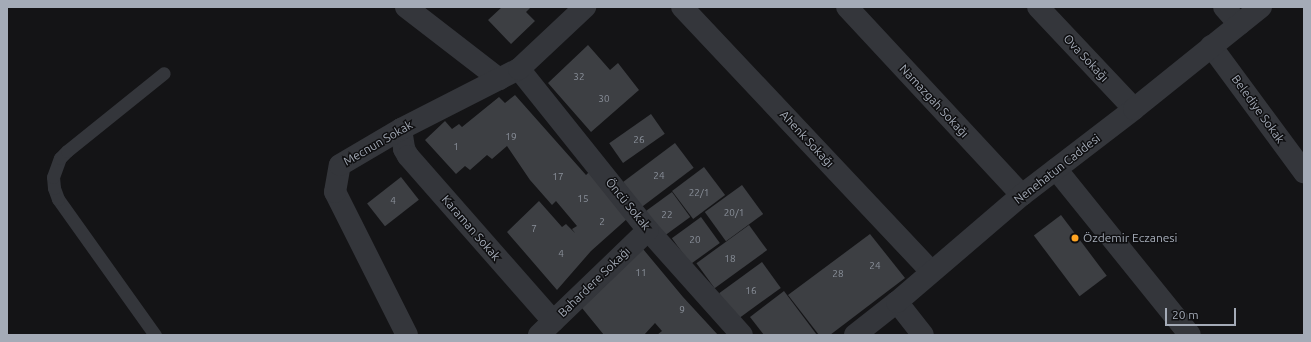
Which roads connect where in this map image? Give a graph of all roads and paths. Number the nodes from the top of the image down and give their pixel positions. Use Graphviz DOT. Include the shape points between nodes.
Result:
graph roads {
  1 [pos="406,7"];
  2 [pos="585,7"];
  3 [pos="682,7"];
  4 [pos="847,7"];
  5 [pos="1038,7"];
  6 [pos="1224,7"];
  7 [pos="1261,7"];
  8 [pos="1239,24"];
  9 [pos="1211,46"];
  10 [pos="519,69"];
  11 [pos="164,73"];
  12 [pos="499,79"];
  13 [pos="1134,109"];
  14 [pos="401,130"];
  15 [pos="1056,169"];
  16 [pos="1304,172"];
  17 [pos="1022,195"];
  18 [pos="648,230"];
  19 [pos="932,271"];
  20 [pos="897,302"];
  21 [pos="546,328"];
  22 [pos="155,335"];
  23 [pos="407,335"];
  24 [pos="742,335"];
  25 [pos="855,335"];
  26 [pos="923,335"];
  27 [pos="1190,335"];
  1 -- 12 [label="street"];
  2 -- 10 [label="street, Mecnun Sokak"];
  3 -- 19 [label="street, Ahenk Sokağı"];
  4 -- 17 [label="street, Namazgah Sokağı"];
  5 -- 13 [label="street, Ova Sokağı"];
  6 -- 8 [label="street"];
  7 -- 8 [label="street, Nenehatun Caddesi"];
  8 -- 9 [label="street, Nenehatun Caddesi"];
  9 -- 13 [label="street, Nenehatun Caddesi"];
  9 -- 16 [label="street, Belediye Sokak"];
  10 -- 12 [label="street, Mecnun Sokak"];
  10 -- 18 [label="street, Öncü Sokak"];
  11 -- 22 [label="lane" via="67,151 60,158 53,177 58,199"];
  12 -- 14 [label="street, Mecnun Sokak"];
  13 -- 15 [label="street, Nenehatun Caddesi"];
  14 -- 21 [label="street, Karaman Sokak" via="404,149 408,156"];
  14 -- 23 [label="street, Mecnun Sokak" via="340,165 335,192"];
  15 -- 17 [label="street, Nenehatun Caddesi"];
  15 -- 27 [label="street"];
  17 -- 19 [label="street, Nenehatun Caddesi"];
  18 -- 21 [label="street, Bahardere Sokağı"];
  18 -- 24 [label="street, Öncü Sokak"];
  19 -- 20 [label="street, Nenehatun Caddesi"];
  20 -- 25 [label="street, Nenehatun Caddesi"];
  20 -- 26 [label="street"];
}
